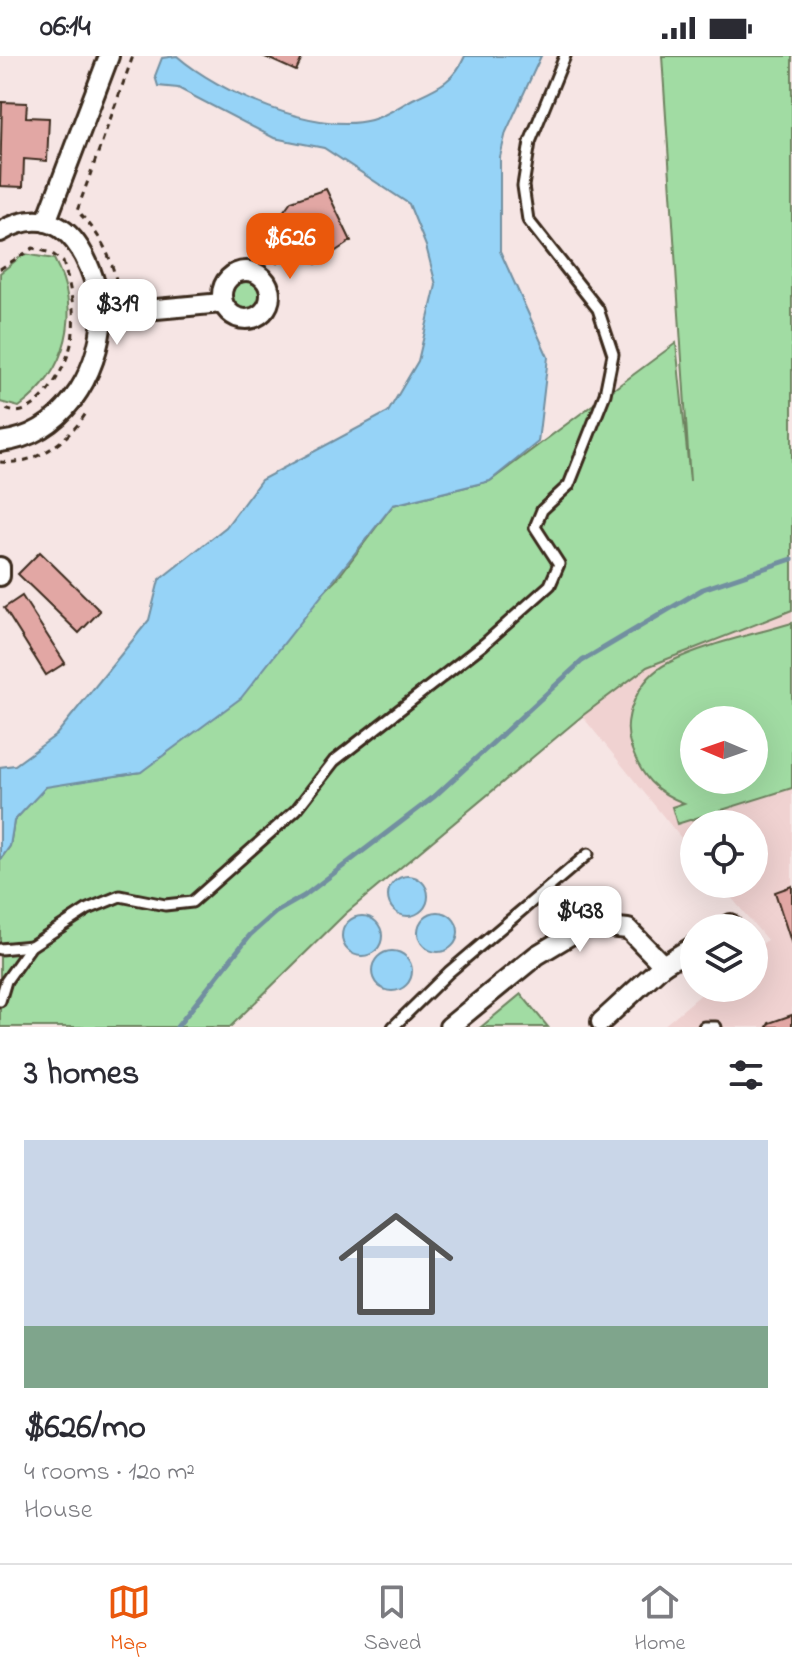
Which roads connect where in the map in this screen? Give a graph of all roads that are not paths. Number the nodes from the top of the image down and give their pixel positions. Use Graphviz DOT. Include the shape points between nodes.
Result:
graph roads {
  1 [pos="109,56"];
  2 [pos="565,56"];
  3 [pos="46,222"];
  4 [pos="0,232"];
  5 [pos="222,303"];
  6 [pos="102,314"];
  7 [pos="0,442"];
  8 [pos="0,567"];
  9 [pos="0,576"];
  10 [pos="588,854"];
  11 [pos="31,946"];
  12 [pos="0,949"];
  13 [pos="680,955"];
  14 [pos="663,965"];
  15 [pos="0,1001"];
  16 [pos="601,1022"];
  17 [pos="393,1027"];
  18 [pos="449,1027"];
  19 [pos="704,1027"];
  20 [pos="716,1027"];
  1 -- 3 [label="street"];
  2 -- 11 [label="lane" via="530,142 523,186 528,220 598,309 613,354 605,394 569,485 542,510 535,527 559,564 550,585 484,644 334,761 296,810 192,902 165,905 120,896 88,909"];
  3 -- 4 [label="street" via="12,225"];
  3 -- 6 [label="street" via="58,224 81,247"];
  5 -- 6 [label="street"];
  6 -- 7 [label="street" via="90,365 65,411 31,437"];
  8 -- 9 [label="street"];
  10 -- 17 [label="lane"];
  11 -- 12 [label="lane"];
  11 -- 15 [label="lane" via="6,981"];
  13 -- 14 [label="street"];
  14 -- 16 [label="street"];
  14 -- 18 [label="street" via="628,929 587,925 537,955"];
  19 -- 20 [label="lane"];
}
